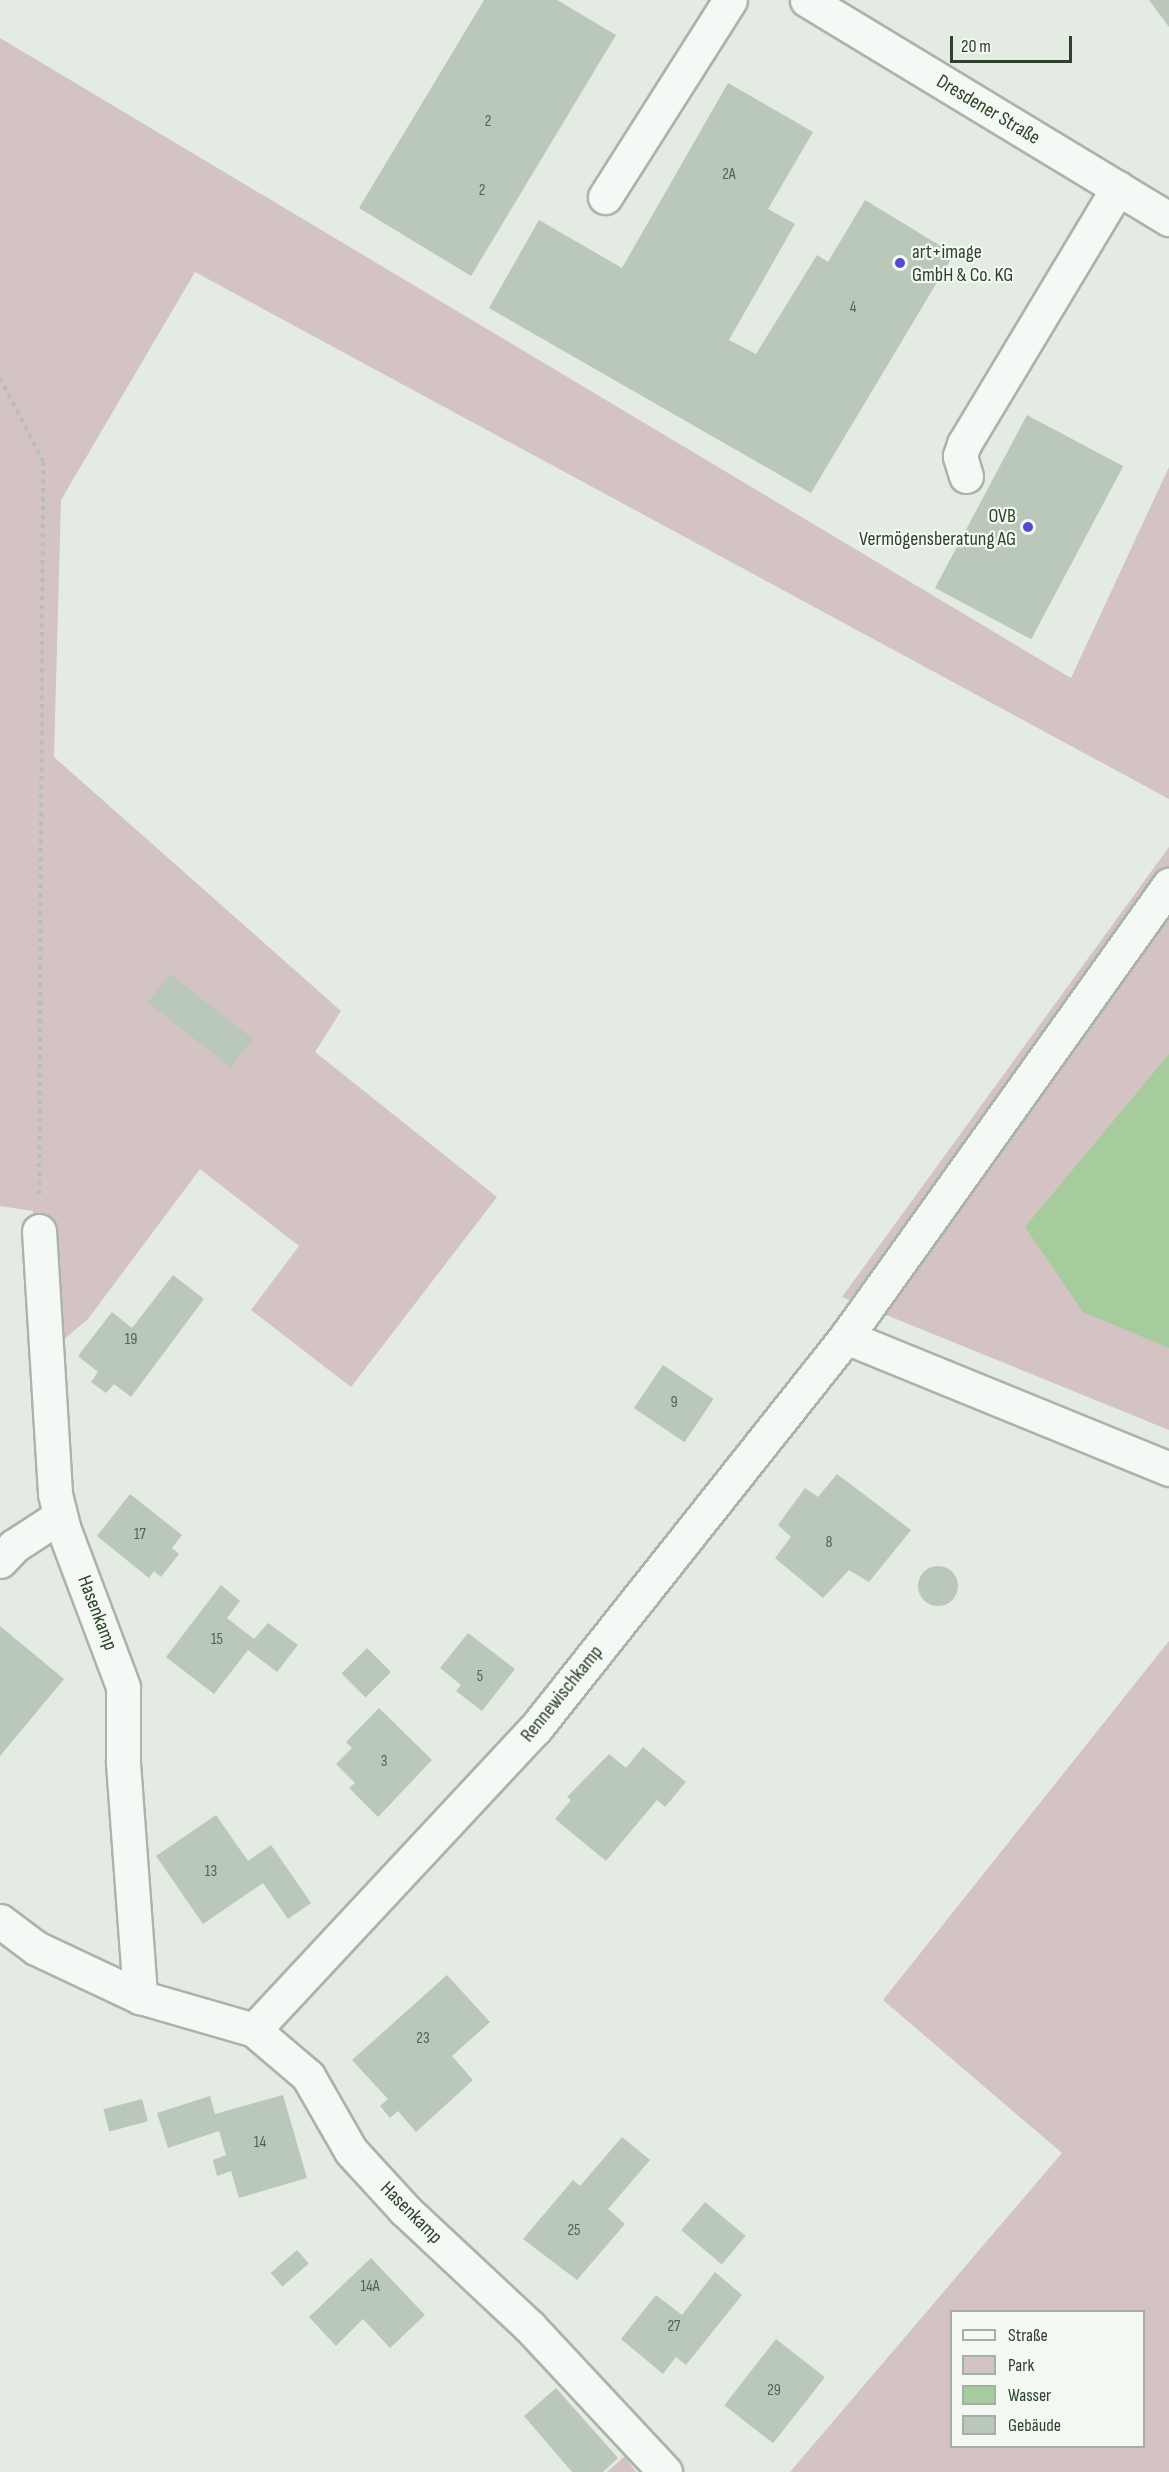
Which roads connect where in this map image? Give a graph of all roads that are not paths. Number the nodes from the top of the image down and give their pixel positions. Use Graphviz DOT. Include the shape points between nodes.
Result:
graph roads {
  1 [pos="730,0"];
  2 [pos="807,0"];
  3 [pos="1118,188"];
  4 [pos="605,197"];
  5 [pos="1169,219"];
  6 [pos="966,476"];
  7 [pos="1169,885"];
  8 [pos="39,1231"];
  9 [pos="846,1337"];
  10 [pos="1169,1469"];
  11 [pos="60,1516"];
  12 [pos="0,1561"];
  13 [pos="0,1921"];
  14 [pos="140,1997"];
  15 [pos="254,2030"];
  16 [pos="665,2472"];
  1 -- 4 [label="street"];
  2 -- 3 [label="street, Dresdener Straße"];
  3 -- 5 [label="street, Dresdener Straße"];
  3 -- 6 [label="street" via="964,444 960,456"];
  7 -- 9 [label="street, Rennewischkamp"];
  8 -- 11 [label="street, Hasenkamp" via="46,1389"];
  9 -- 10 [label="street"];
  9 -- 15 [label="street, Rennewischkamp" via="535,1729"];
  11 -- 12 [label="street" via="14,1546"];
  11 -- 14 [label="street, Hasenkamp" via="123,1687 123,1763"];
  13 -- 14 [label="street, Hasenkamp" via="36,1948"];
  14 -- 15 [label="street, Hasenkamp"];
  15 -- 16 [label="street, Hasenkamp" via="308,2076 351,2151 405,2210 530,2327"];
}
